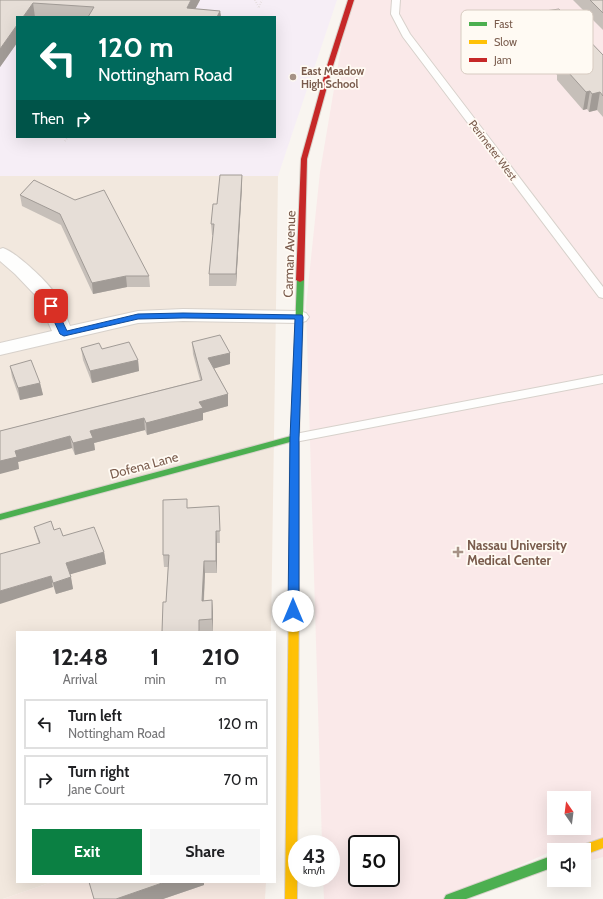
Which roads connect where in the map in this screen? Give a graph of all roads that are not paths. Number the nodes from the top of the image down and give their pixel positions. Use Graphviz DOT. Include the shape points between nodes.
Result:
graph roads {
  1 [pos="351,0"];
  2 [pos="396,0"];
  3 [pos="3,254"];
  4 [pos="603,295"];
  5 [pos="299,317"];
  6 [pos="64,334"];
  7 [pos="0,349"];
  8 [pos="603,379"];
  9 [pos="295,438"];
  10 [pos="0,517"];
  11 [pos="603,843"];
  12 [pos="591,847"];
  13 [pos="547,864"];
  14 [pos="291,899"];
  15 [pos="450,899"];
  1 -- 5 [label="main road, Carman Avenue" via="304,159"];
  2 -- 4 [label="lane, Perimeter West" via="396,19 406,35"];
  3 -- 6 [label="street" via="46,295"];
  5 -- 6 [label="street" via="138,317"];
  5 -- 9 [label="main road, Carman Avenue"];
  6 -- 7 [label="street"];
  8 -- 9 [label="lane"];
  9 -- 10 [label="main road, Dofena Lane"];
  9 -- 14 [label="main road, Carman Avenue"];
  11 -- 12 [label="main road"];
  13 -- 15 [label="main road"];
}
